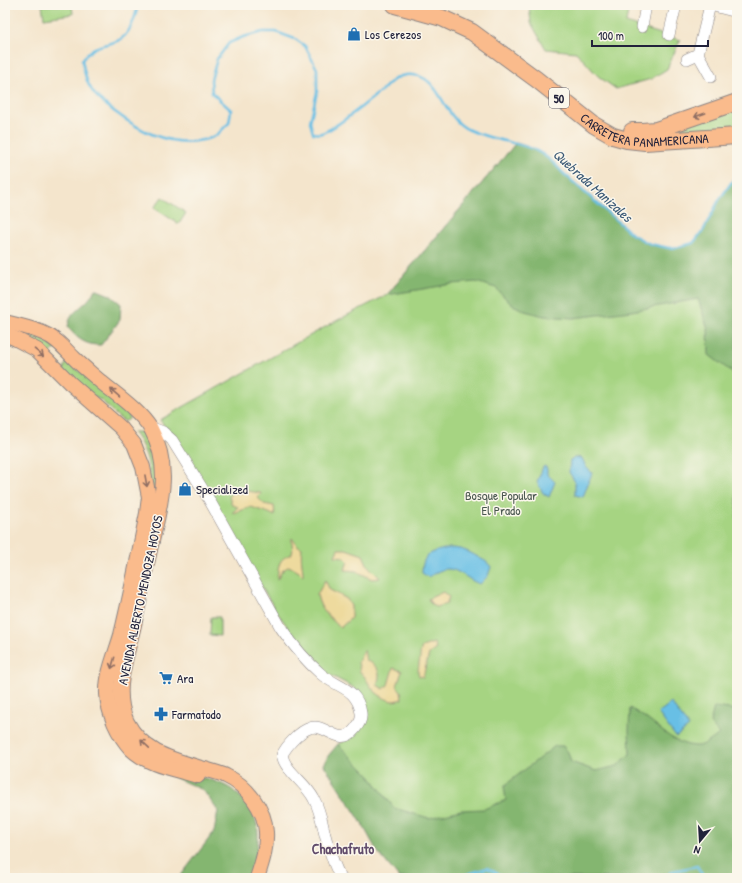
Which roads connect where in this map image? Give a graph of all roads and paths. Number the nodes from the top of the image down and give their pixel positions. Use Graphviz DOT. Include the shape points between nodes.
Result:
graph roads {
  1 [pos="395,5"];
  2 [pos="431,5"];
  3 [pos="646,5"];
  4 [pos="676,5"];
  5 [pos="710,5"];
  6 [pos="737,12"];
  7 [pos="642,27"];
  8 [pos="669,35"];
  9 [pos="698,54"];
  10 [pos="687,59"];
  11 [pos="711,77"];
  12 [pos="737,102"];
  13 [pos="737,136"];
  14 [pos="5,322"];
  15 [pos="5,334"];
  16 [pos="75,358"];
  17 [pos="58,370"];
  18 [pos="150,427"];
  19 [pos="121,428"];
  20 [pos="249,878"];
  21 [pos="257,878"];
  22 [pos="341,878"];
  1 -- 13 [label="highway, CARRETERA PANAMERICANA / 50" via="442,18 472,32 594,125 614,136 645,142"];
  12 -- 2 [label="highway, CARRETERA PANAMERICANA / 50, one-way" via="656,130 642,132 622,129 600,118 485,27 465,16"];
  3 -- 7 [label="street"];
  4 -- 8 [label="street"];
  5 -- 6 [label="street"];
  5 -- 9 [label="street"];
  9 -- 10 [label="street"];
  9 -- 11 [label="street"];
  14 -- 16 [label="main road, AVENIDA ALBERTO MENDOZA HOYOS" via="44,333 60,343"];
  15 -- 17 [label="main road, AVENIDA ALBERTO MENDOZA HOYOS, one-way" via="37,350"];
  16 -- 17 [label="main road" via="65,362"];
  18 -- 16 [label="main road, AVENIDA ALBERTO MENDOZA HOYOS, one-way" via="140,415"];
  17 -- 19 [label="main road, AVENIDA ALBERTO MENDOZA HOYOS"];
  18 -- 19 [label="main road" via="133,430"];
  21 -- 18 [label="main road, AVENIDA ALBERTO MENDOZA HOYOS, one-way" via="266,845 266,830 261,812 251,796 226,776 162,756 149,748 136,735 122,706 121,678 162,499 163,463"];
  18 -- 22 [label="street" via="163,432 172,440 291,643 321,674 351,693 358,702 361,721 352,733 338,736 312,727 304,731 282,755 286,766 314,798"];
  19 -- 20 [label="main road, AVENIDA ALBERTO MENDOZA HOYOS, one-way" via="134,444 143,467 148,497 147,513 126,612 109,676 107,693 110,710 119,733 130,748 146,760 235,791 254,814 259,832 255,862"];
}
